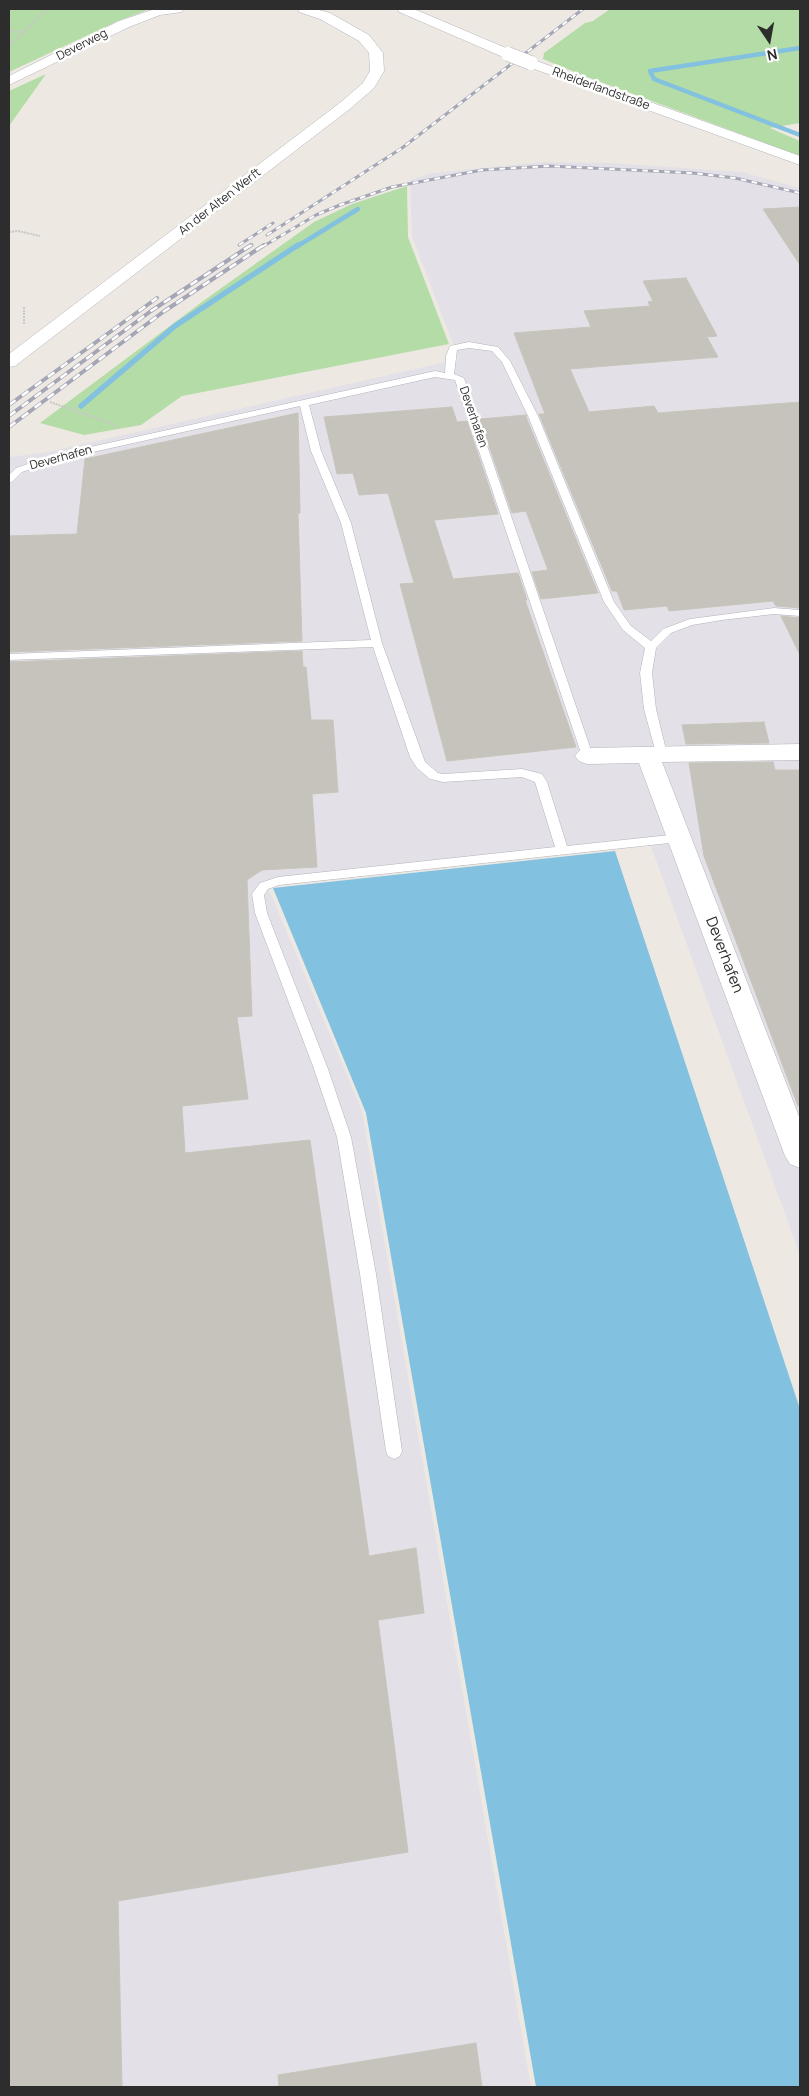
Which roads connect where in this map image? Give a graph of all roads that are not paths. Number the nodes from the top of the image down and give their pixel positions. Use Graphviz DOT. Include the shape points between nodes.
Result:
graph roads {
  1 [pos="177,9"];
  2 [pos="404,9"];
  3 [pos="160,10"];
  4 [pos="299,10"];
  5 [pos="9,81"];
  6 [pos="800,161"];
  7 [pos="9,362"];
  8 [pos="449,376"];
  9 [pos="304,403"];
  10 [pos="9,480"];
  11 [pos="800,613"];
  12 [pos="377,642"];
  13 [pos="651,648"];
  14 [pos="9,657"];
  15 [pos="800,752"];
  16 [pos="654,754"];
  17 [pos="588,756"];
  18 [pos="679,838"];
  19 [pos="562,851"];
  20 [pos="800,1156"];
  21 [pos="394,1451"];
  1 -- 3 [label="street, Deverweg"];
  2 -- 6 [label="street, Rheiderlandstraße, bridge" via="531,63"];
  3 -- 5 [label="street, Deverweg" via="124,24"];
  4 -- 7 [label="street, An der Alten Werft" via="345,26 364,38 376,53 377,71 369,85"];
  8 -- 9 [label="lane, Deverhafen" via="435,374"];
  8 -- 13 [label="lane" via="453,348 481,346 495,350 506,361 533,416 609,602 627,628"];
  8 -- 17 [label="lane, Deverhafen" via="459,378"];
  9 -- 10 [label="lane, Deverhafen" via="54,458 19,470"];
  9 -- 12 [label="lane" via="316,450 346,522"];
  11 -- 13 [label="lane" via="774,611 690,622 667,631"];
  12 -- 14 [label="lane"];
  12 -- 19 [label="lane" via="421,765 434,776 443,778 522,774 538,777"];
  13 -- 16 [label="lane" via="646,673"];
  15 -- 16 [label="street, Deverhafen"];
  16 -- 17 [label="street, Deverhafen"];
  16 -- 18 [label="street, Deverhafen"];
  18 -- 19 [label="lane"];
  18 -- 20 [label="street, Deverhafen"];
  19 -- 21 [label="lane" via="278,881 264,886 258,894 261,913 344,1137"];
}
